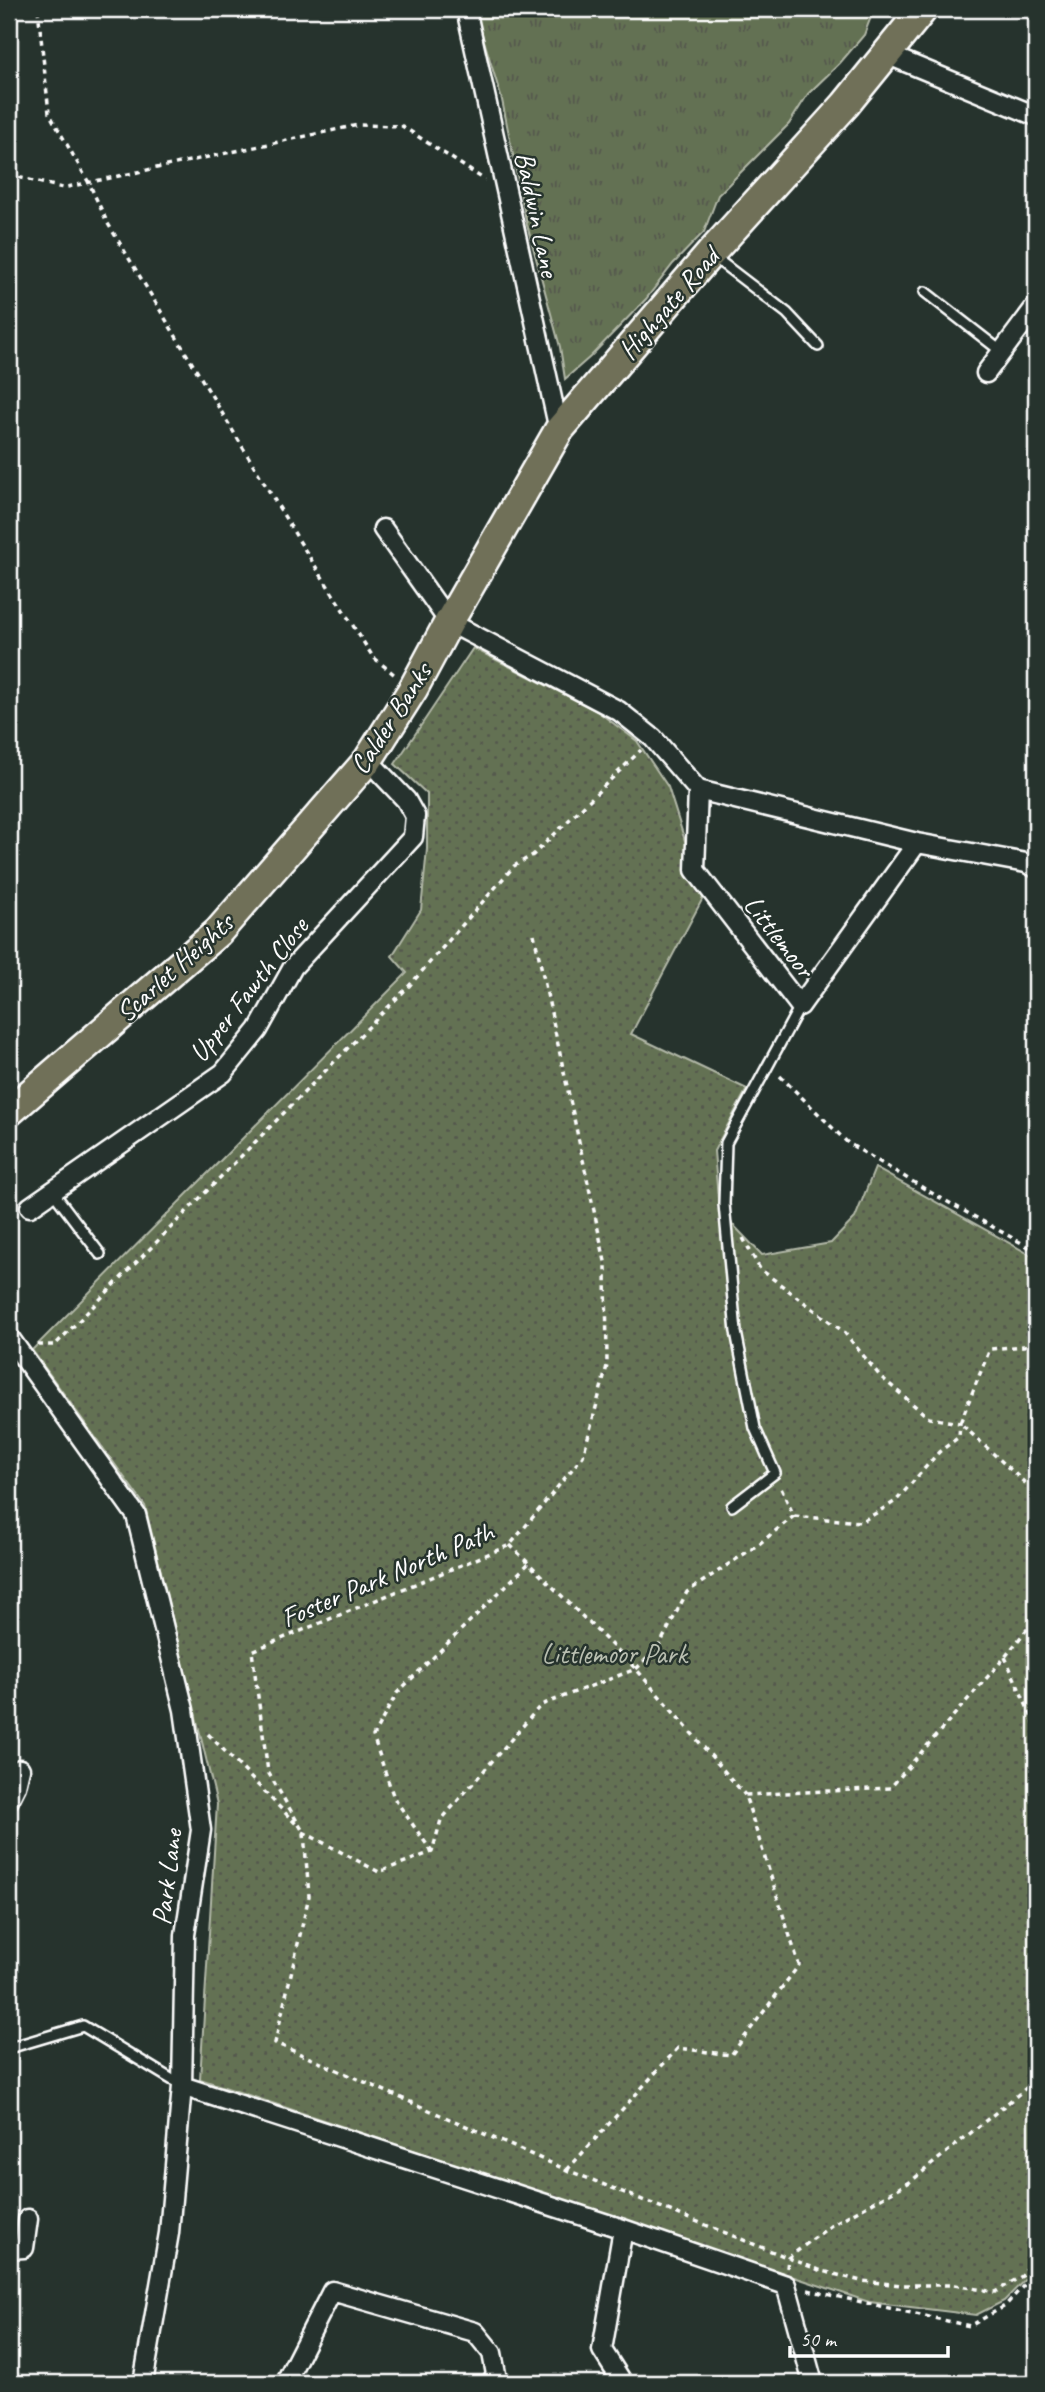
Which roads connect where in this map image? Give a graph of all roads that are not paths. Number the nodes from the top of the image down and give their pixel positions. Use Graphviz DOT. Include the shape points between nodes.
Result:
graph roads {
  1 [pos="468,9"];
  2 [pos="923,9"];
  3 [pos="886,54"];
  4 [pos="1036,116"];
  5 [pos="710,254"];
  6 [pos="925,292"];
  7 [pos="1036,306"];
  8 [pos="818,346"];
  9 [pos="1002,352"];
  10 [pos="986,373"];
  11 [pos="559,430"];
  12 [pos="383,529"];
  13 [pos="449,622"];
  14 [pos="368,760"];
  15 [pos="698,790"];
  16 [pos="326,810"];
  17 [pos="917,843"];
  18 [pos="1036,868"];
  19 [pos="800,1006"];
  20 [pos="9,1112"];
  21 [pos="53,1192"];
  22 [pos="30,1207"];
  23 [pos="100,1254"];
  24 [pos="11,1341"];
  25 [pos="732,1506"];
  26 [pos="20,1769"];
  27 [pos="9,1800"];
  28 [pos="9,2048"];
  29 [pos="182,2086"];
  30 [pos="28,2219"];
  31 [pos="623,2229"];
  32 [pos="9,2249"];
  33 [pos="143,2383"];
  34 [pos="285,2383"];
  35 [pos="492,2383"];
  36 [pos="624,2383"];
  37 [pos="813,2383"];
  1 -- 11 [label="street, Baldwin Lane"];
  2 -- 3 [label="main road, Highgate Road"];
  3 -- 4 [label="street"];
  3 -- 5 [label="main road, Highgate Road"];
  5 -- 8 [label="lane" via="787,313"];
  5 -- 11 [label="main road, Highgate Road"];
  6 -- 9 [label="lane"];
  7 -- 9 [label="street"];
  9 -- 10 [label="street"];
  11 -- 13 [label="main road, Highgate Road"];
  12 -- 13 [label="street"];
  13 -- 14 [label="main road, Calder Banks"];
  13 -- 15 [label="street" via="619,711 653,738"];
  14 -- 16 [label="main road, Calder Banks"];
  14 -- 21 [label="street, Upper Fawth Close" via="406,800 415,816 413,837 293,967 258,1030 223,1073"];
  15 -- 17 [label="street"];
  15 -- 19 [label="street, Littlemoor" via="695,870"];
  16 -- 20 [label="main road, Scarlet Heights" via="218,932"];
  17 -- 18 [label="street"];
  17 -- 19 [label="street, Littlemoor"];
  19 -- 25 [label="lane" via="726,1143 724,1204 736,1332 755,1428 775,1473"];
  21 -- 22 [label="street, Upper Fawth Close"];
  21 -- 23 [label="lane"];
  24 -- 29 [label="street, Park Lane" via="136,1515 184,1710 201,1830 185,1935"];
  26 -- 27 [label="street"];
  28 -- 29 [label="lane" via="83,2026"];
  29 -- 31 [label="street"];
  29 -- 33 [label="street, Park Lane" via="169,2233"];
  30 -- 32 [label="street" via="24,2248"];
  31 -- 36 [label="street" via="602,2350"];
  31 -- 37 [label="street" via="786,2285"];
  34 -- 35 [label="street" via="332,2291 475,2332 492,2353 496,2374"];
}
